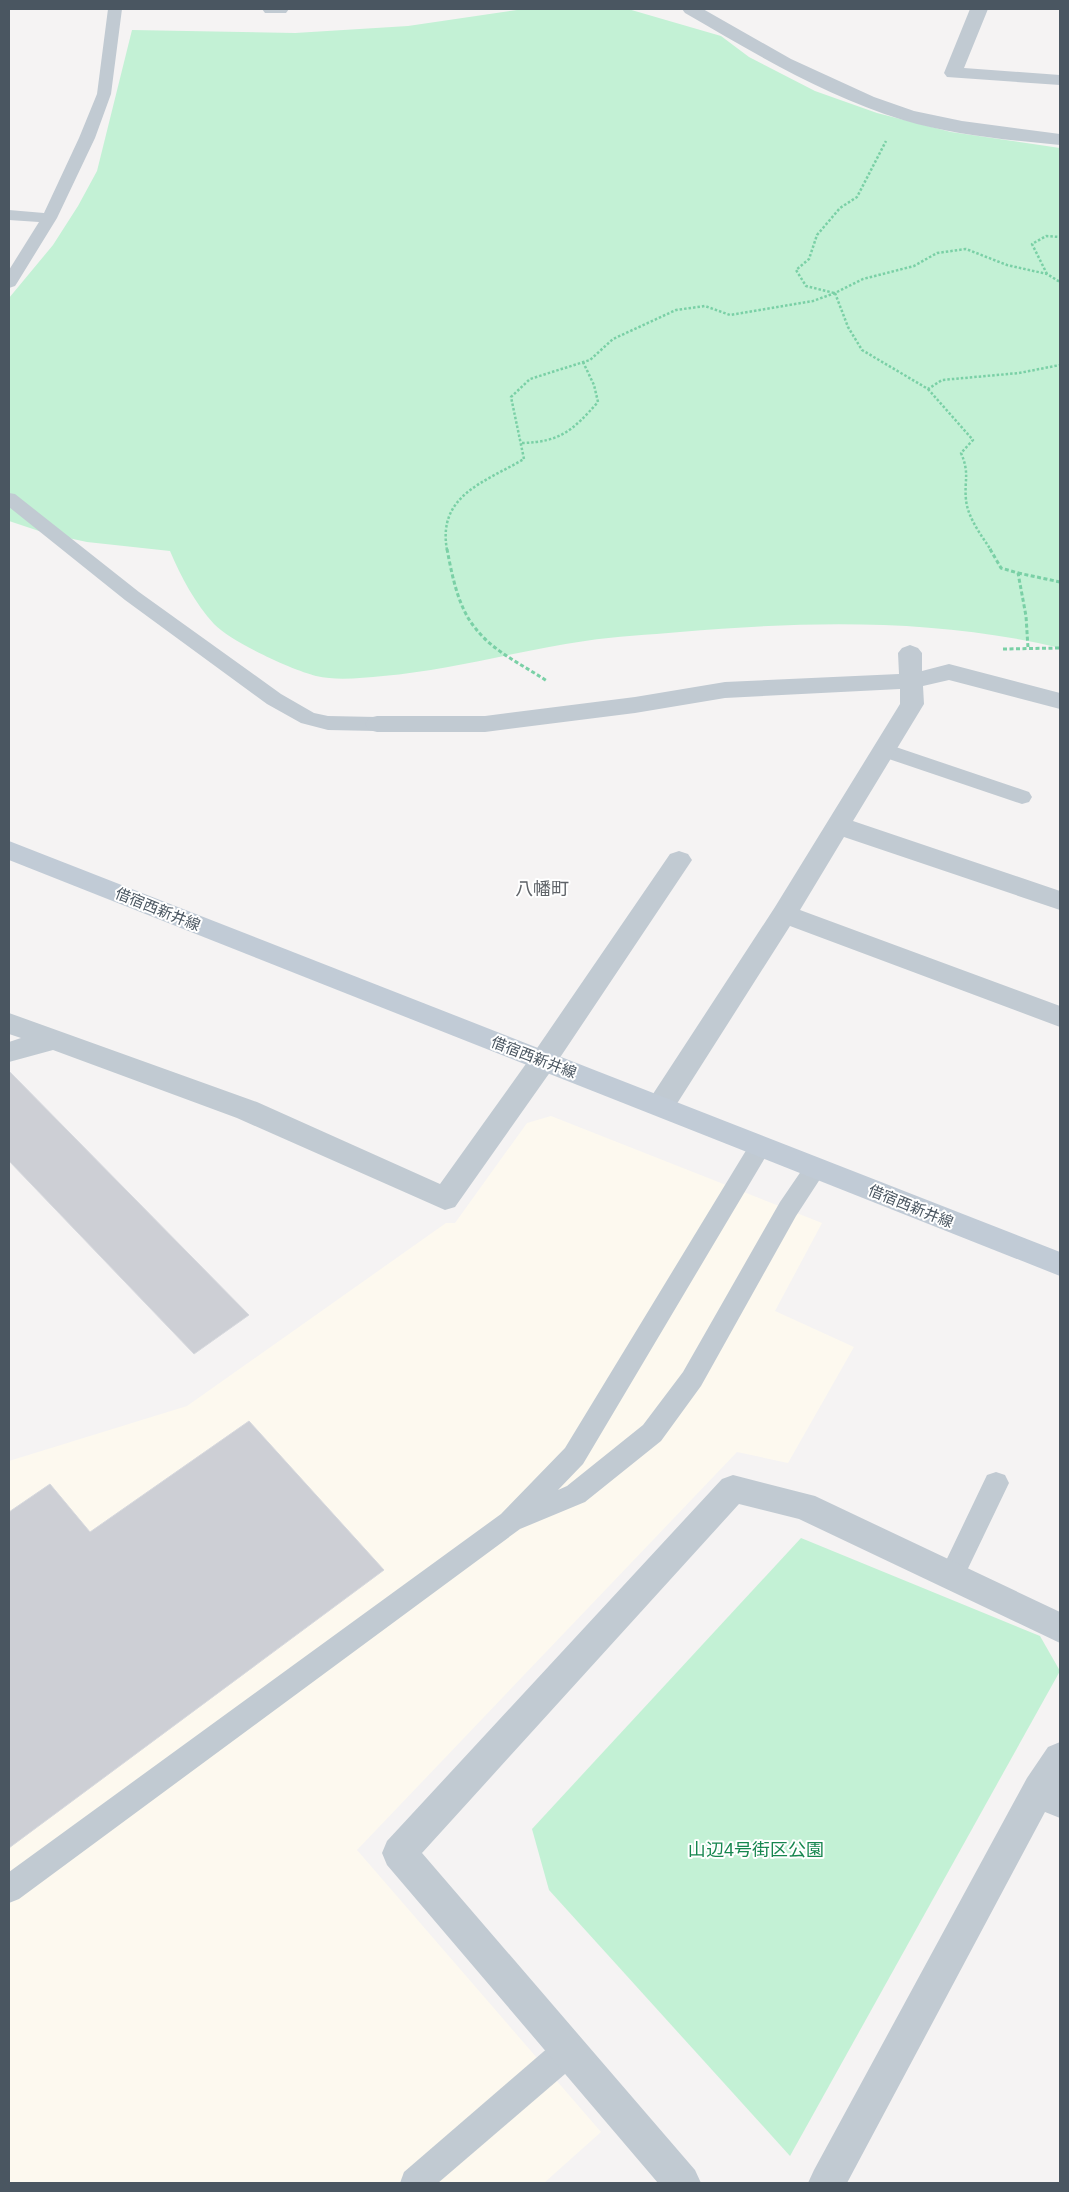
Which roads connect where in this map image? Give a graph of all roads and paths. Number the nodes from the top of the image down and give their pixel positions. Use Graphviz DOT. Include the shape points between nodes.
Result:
graph roads {
  1 [pos="115,9"];
  2 [pos="271,9"];
  3 [pos="280,9"];
  4 [pos="691,9"];
  5 [pos="979,9"];
  6 [pos="1060,80"];
  7 [pos="902,113"];
  8 [pos="1060,140"];
  9 [pos="9,215"];
  10 [pos="48,218"];
  11 [pos="1060,238"];
  12 [pos="1047,274"];
  13 [pos="1060,282"];
  14 [pos="9,283"];
  15 [pos="835,293"];
  16 [pos="583,362"];
  17 [pos="1060,365"];
  18 [pos="928,389"];
  19 [pos="522,443"];
  20 [pos="9,498"];
  21 [pos="1018,574"];
  22 [pos="1060,582"];
  23 [pos="1028,648"];
  24 [pos="910,653"];
  25 [pos="912,681"];
  26 [pos="1060,701"];
  27 [pos="597,710"];
  28 [pos="377,724"];
  29 [pos="884,750"];
  30 [pos="1022,796"];
  31 [pos="840,826"];
  32 [pos="9,850"];
  33 [pos="679,860"];
  34 [pos="1060,901"];
  35 [pos="784,914"];
  36 [pos="1060,1017"];
  37 [pos="9,1023"];
  38 [pos="52,1040"];
  39 [pos="9,1052"];
  40 [pos="543,1061"];
  41 [pos="660,1105"];
  42 [pos="761,1145"];
  43 [pos="816,1167"];
  44 [pos="1060,1264"];
  45 [pos="996,1483"];
  46 [pos="510,1522"];
  47 [pos="952,1575"];
  48 [pos="1060,1628"];
  49 [pos="1060,1758"];
  50 [pos="1050,1796"];
  51 [pos="9,1889"];
  52 [pos="568,2051"];
  53 [pos="415,2183"];
  54 [pos="682,2183"];
  55 [pos="827,2183"];
  1 -- 10 [label="lane" via="104,94 87,138"];
  2 -- 3 [label="street"];
  4 -- 7 [label="street" via="785,63"];
  5 -- 6 [label="street" via="953,73"];
  7 -- 8 [label="street" via="962,127"];
  7 -- 15 [label="path" via="887,133 886,142 857,197 840,208 817,235 809,259 796,270 806,286"];
  9 -- 10 [label="lane"];
  10 -- 14 [label="lane"];
  11 -- 12 [label="path" via="1046,236 1032,244"];
  12 -- 13 [label="path"];
  12 -- 15 [label="path" via="1007,265 966,248 937,253 914,266 863,279"];
  15 -- 16 [label="path" via="805,303 730,315 705,306 676,310 613,339 590,360"];
  15 -- 18 [label="path" via="848,327 862,350"];
  16 -- 19 [label="path" via="530,379 511,397 513,418"];
  16 -- 19 [label="path" via="598,402 568,434 542,444"];
  17 -- 18 [label="path" via="1019,373 942,380"];
  18 -- 21 [label="path" via="973,440 961,454 967,467 969,514 1001,568"];
  19 -- 27 [label="path" via="524,459 478,484 453,508 446,521 446,546 455,583 472,626 493,647"];
  20 -- 28 [label="lane" via="132,596 274,698 308,718 328,723"];
  21 -- 22 [label="path"];
  21 -- 23 [label="path"];
  24 -- 25 [label="street"];
  25 -- 26 [label="street" via="949,672"];
  25 -- 27 [label="street" via="725,690"];
  25 -- 29 [label="street" via="912,704"];
  27 -- 28 [label="street" via="485,724"];
  29 -- 30 [label="lane"];
  29 -- 31 [label="street"];
  31 -- 34 [label="street"];
  31 -- 35 [label="street"];
  32 -- 40 [label="main road, 借宿西新井線"];
  33 -- 40 [label="street"];
  35 -- 36 [label="street"];
  35 -- 41 [label="street"];
  37 -- 38 [label="street"];
  38 -- 39 [label="street"];
  38 -- 40 [label="street" via="247,1110 445,1199"];
  40 -- 41 [label="main road, 借宿西新井線"];
  41 -- 42 [label="main road, 借宿西新井線"];
  42 -- 43 [label="main road, 借宿西新井線"];
  42 -- 46 [label="lane" via="574,1456"];
  43 -- 44 [label="main road, 借宿西新井線"];
  43 -- 46 [label="lane" via="692,1379 652,1433 576,1494"];
  45 -- 47 [label="lane"];
  46 -- 51 [label="lane"];
  47 -- 48 [label="street"];
  47 -- 52 [label="street" via="804,1506 733,1489 398,1853"];
  49 -- 50 [label="street"];
  50 -- 55 [label="street"];
  52 -- 53 [label="lane"];
  52 -- 54 [label="street"];
}
